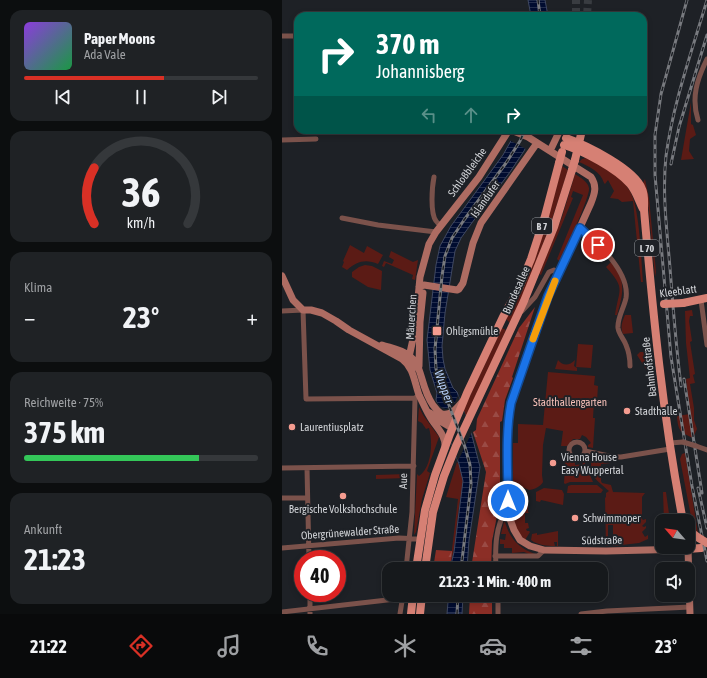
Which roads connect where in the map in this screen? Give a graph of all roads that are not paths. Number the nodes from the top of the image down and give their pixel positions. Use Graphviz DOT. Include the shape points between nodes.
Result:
graph roads {
  1 [pos="282,36"];
  2 [pos="294,36"];
  3 [pos="706,62"];
  4 [pos="698,120"];
  5 [pos="508,134"];
  6 [pos="519,134"];
  7 [pos="558,134"];
  8 [pos="567,134"];
  9 [pos="581,134"];
  10 [pos="316,139"];
  11 [pos="282,140"];
  12 [pos="535,142"];
  13 [pos="564,145"];
  14 [pos="579,146"];
  15 [pos="550,151"];
  16 [pos="434,177"];
  17 [pos="342,218"];
  18 [pos="441,225"];
  19 [pos="580,228"];
  20 [pos="436,232"];
  21 [pos="559,272"];
  22 [pos="282,276"];
  23 [pos="424,286"];
  24 [pos="704,299"];
  25 [pos="653,305"];
  26 [pos="303,310"];
  27 [pos="282,311"];
  28 [pos="518,314"];
  29 [pos="499,325"];
  30 [pos="415,330"];
  31 [pos="510,330"];
  32 [pos="372,342"];
  33 [pos="707,345"];
  34 [pos="395,348"];
  35 [pos="419,350"];
  36 [pos="408,358"];
  37 [pos="630,366"];
  38 [pos="416,368"];
  39 [pos="417,396"];
  40 [pos="462,404"];
  41 [pos="428,413"];
  42 [pos="440,413"];
  43 [pos="454,425"];
  44 [pos="465,427"];
  45 [pos="670,446"];
  46 [pos="444,449"];
  47 [pos="707,450"];
  48 [pos="585,451"];
  49 [pos="414,466"];
  50 [pos="282,468"];
  51 [pos="307,468"];
  52 [pos="282,498"];
  53 [pos="307,498"];
  54 [pos="508,507"];
  55 [pos="429,511"];
  56 [pos="682,514"];
  57 [pos="695,535"];
  58 [pos="410,538"];
  59 [pos="420,539"];
  60 [pos="308,546"];
  61 [pos="705,547"];
  62 [pos="282,548"];
  63 [pos="655,548"];
  64 [pos="695,548"];
  65 [pos="308,550"];
  66 [pos="544,550"];
  67 [pos="688,554"];
  68 [pos="495,556"];
  69 [pos="407,562"];
  70 [pos="417,562"];
  71 [pos="425,562"];
  72 [pos="495,562"];
  73 [pos="382,600"];
  74 [pos="402,602"];
  75 [pos="412,602"];
  76 [pos="421,602"];
  77 [pos="498,602"];
  78 [pos="310,611"];
  79 [pos="690,611"];
  80 [pos="282,612"];
  81 [pos="400,614"];
  82 [pos="411,614"];
  83 [pos="420,614"];
  84 [pos="498,614"];
  85 [pos="581,614"];
  1 -- 2 [label="street"];
  3 -- 4 [label="street" via="694,102"];
  5 -- 18 [label="street, Schloßbleiche" via="479,177"];
  6 -- 12 [label="street"];
  7 -- 15 [label="street"];
  8 -- 13 [label="main road, Bundesallee / B 7"];
  9 -- 14 [label="main road, Bundesallee / B 7"];
  10 -- 11 [label="street"];
  12 -- 15 [label="street"];
  12 -- 23 [label="street, Islandufer" via="481,223 461,286 457,290"];
  13 -- 14 [label="main road, Bahnhofstraße / L 70"];
  13 -- 29 [label="main road, Bundesallee / B 7, bridge" via="531,259"];
  14 -- 25 [label="main road, Bahnhofstraße / L 70" via="628,171 642,188"];
  14 -- 28 [label="main road, Bundesallee / B 7, bridge" via="554,227"];
  15 -- 19 [label="street, Südstraße" via="591,177 595,183 595,194"];
  16 -- 18 [label="street" via="433,213"];
  17 -- 20 [label="street"];
  18 -- 20 [label="street, Mäuerchen"];
  19 -- 21 [label="street, Südstraße"];
  19 -- 37 [label="street" via="594,240 622,275 626,297 618,329 626,345"];
  20 -- 23 [label="street, Mäuerchen" via="429,244 423,270"];
  21 -- 28 [label="street" via="550,270 535,297"];
  21 -- 54 [label="street, Südstraße" via="511,403 508,435"];
  22 -- 26 [label="street" via="293,300"];
  23 -- 30 [label="street, Mäuerchen"];
  23 -- 35 [label="street, Mäuerchen"];
  24 -- 25 [label="main road, Kleeblatt, bridge"];
  24 -- 33 [label="street"];
  25 -- 45 [label="main road, Bahnhofstraße / L 70"];
  26 -- 27 [label="street"];
  26 -- 32 [label="street" via="322,313"];
  26 -- 39 [label="street" via="306,399"];
  28 -- 31 [label="main road, Bundesallee / B 7"];
  29 -- 31 [label="main road" via="507,324"];
  29 -- 40 [label="main road, Bundesallee / B 7"];
  30 -- 34 [label="street, Mäuerchen" via="409,343"];
  30 -- 36 [label="street, Mäuerchen"];
  31 -- 44 [label="main road, Bundesallee / B 7"];
  32 -- 34 [label="street"];
  32 -- 36 [label="street"];
  34 -- 36 [label="street"];
  35 -- 36 [label="street"];
  35 -- 38 [label="street, Mäuerchen"];
  36 -- 38 [label="street"];
  36 -- 38 [label="street" via="408,364"];
  38 -- 39 [label="street"];
  38 -- 42 [label="street" via="431,402"];
  39 -- 41 [label="street"];
  39 -- 49 [label="street, Aue"];
  40 -- 42 [label="street" via="449,414"];
  40 -- 43 [label="main road, Bundesallee / B 7"];
  41 -- 43 [label="street" via="443,423"];
  41 -- 46 [label="street" via="444,437"];
  42 -- 43 [label="street"];
  43 -- 44 [label="main road"];
  43 -- 46 [label="main road, Bundesallee / B 7"];
  44 -- 55 [label="main road, Bundesallee / B 7"];
  45 -- 47 [label="street, bridge" via="683,442"];
  45 -- 48 [label="street" via="621,457"];
  45 -- 56 [label="main road, Bahnhofstraße / L 70"];
  46 -- 55 [label="main road, Bundesallee / B 7" via="432,484"];
  49 -- 51 [label="street"];
  49 -- 58 [label="street, Aue"];
  50 -- 51 [label="street"];
  51 -- 53 [label="street"];
  52 -- 53 [label="street"];
  53 -- 60 [label="street"];
  54 -- 66 [label="street, Südstraße" via="511,524 520,540"];
  54 -- 68 [label="street" via="499,523"];
  55 -- 59 [label="main road, Bundesallee / B 7"];
  55 -- 71 [label="main road, Bundesallee / B 7"];
  57 -- 61 [label="main road, bridge"];
  58 -- 59 [label="street, Obergrünewalder Straße"];
  58 -- 60 [label="street, Obergrünewalder Straße"];
  58 -- 69 [label="street, Aue"];
  59 -- 70 [label="main road, Bundesallee / B 7"];
  60 -- 62 [label="street, Obergrünewalder Straße"];
  60 -- 65 [label="street"];
  61 -- 64 [label="main road, Südstraße"];
  63 -- 66 [label="street, Südstraße"];
  66 -- 68 [label="street, Südstraße" via="538,556"];
  67 -- 79 [label="street"];
  68 -- 72 [label="street"];
  73 -- 78 [label="street"];
  74 -- 81 [label="street"];
  75 -- 82 [label="main road"];
  76 -- 83 [label="main road"];
  77 -- 84 [label="street"];
  78 -- 80 [label="street"];
  79 -- 85 [label="street" via="607,611"];
}
